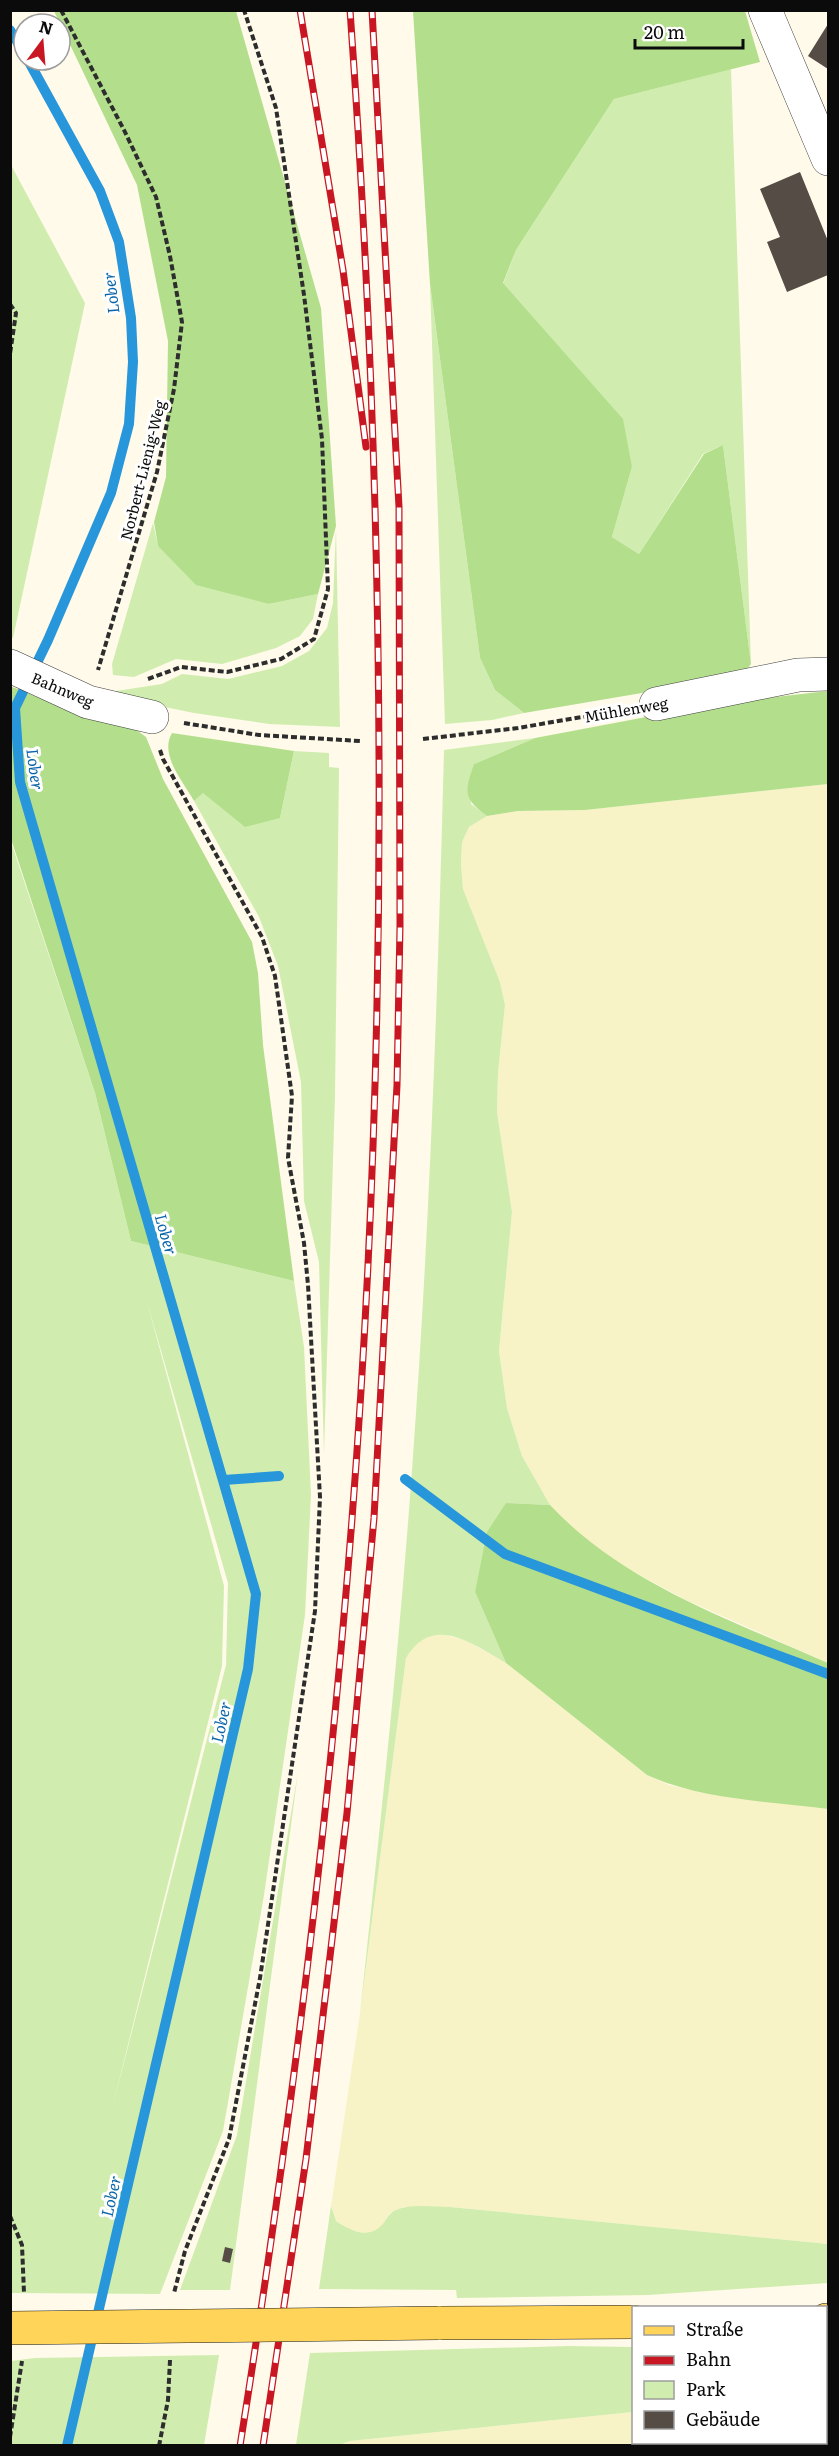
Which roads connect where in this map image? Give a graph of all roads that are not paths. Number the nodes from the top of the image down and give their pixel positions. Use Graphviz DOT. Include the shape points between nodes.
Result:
graph roads {
  1 [pos="765,10"];
  2 [pos="828,159"];
  3 [pos="10,666"];
  4 [pos="813,675"];
  5 [pos="656,704"];
  6 [pos="152,717"];
  7 [pos="632,2322"];
  8 [pos="10,2328"];
  1 -- 2 [label="street"];
  3 -- 6 [label="street, Bahnweg" via="82,699"];
  4 -- 5 [label="street, Mühlenweg"];
  7 -- 8 [label="main road, bridge"];
}
